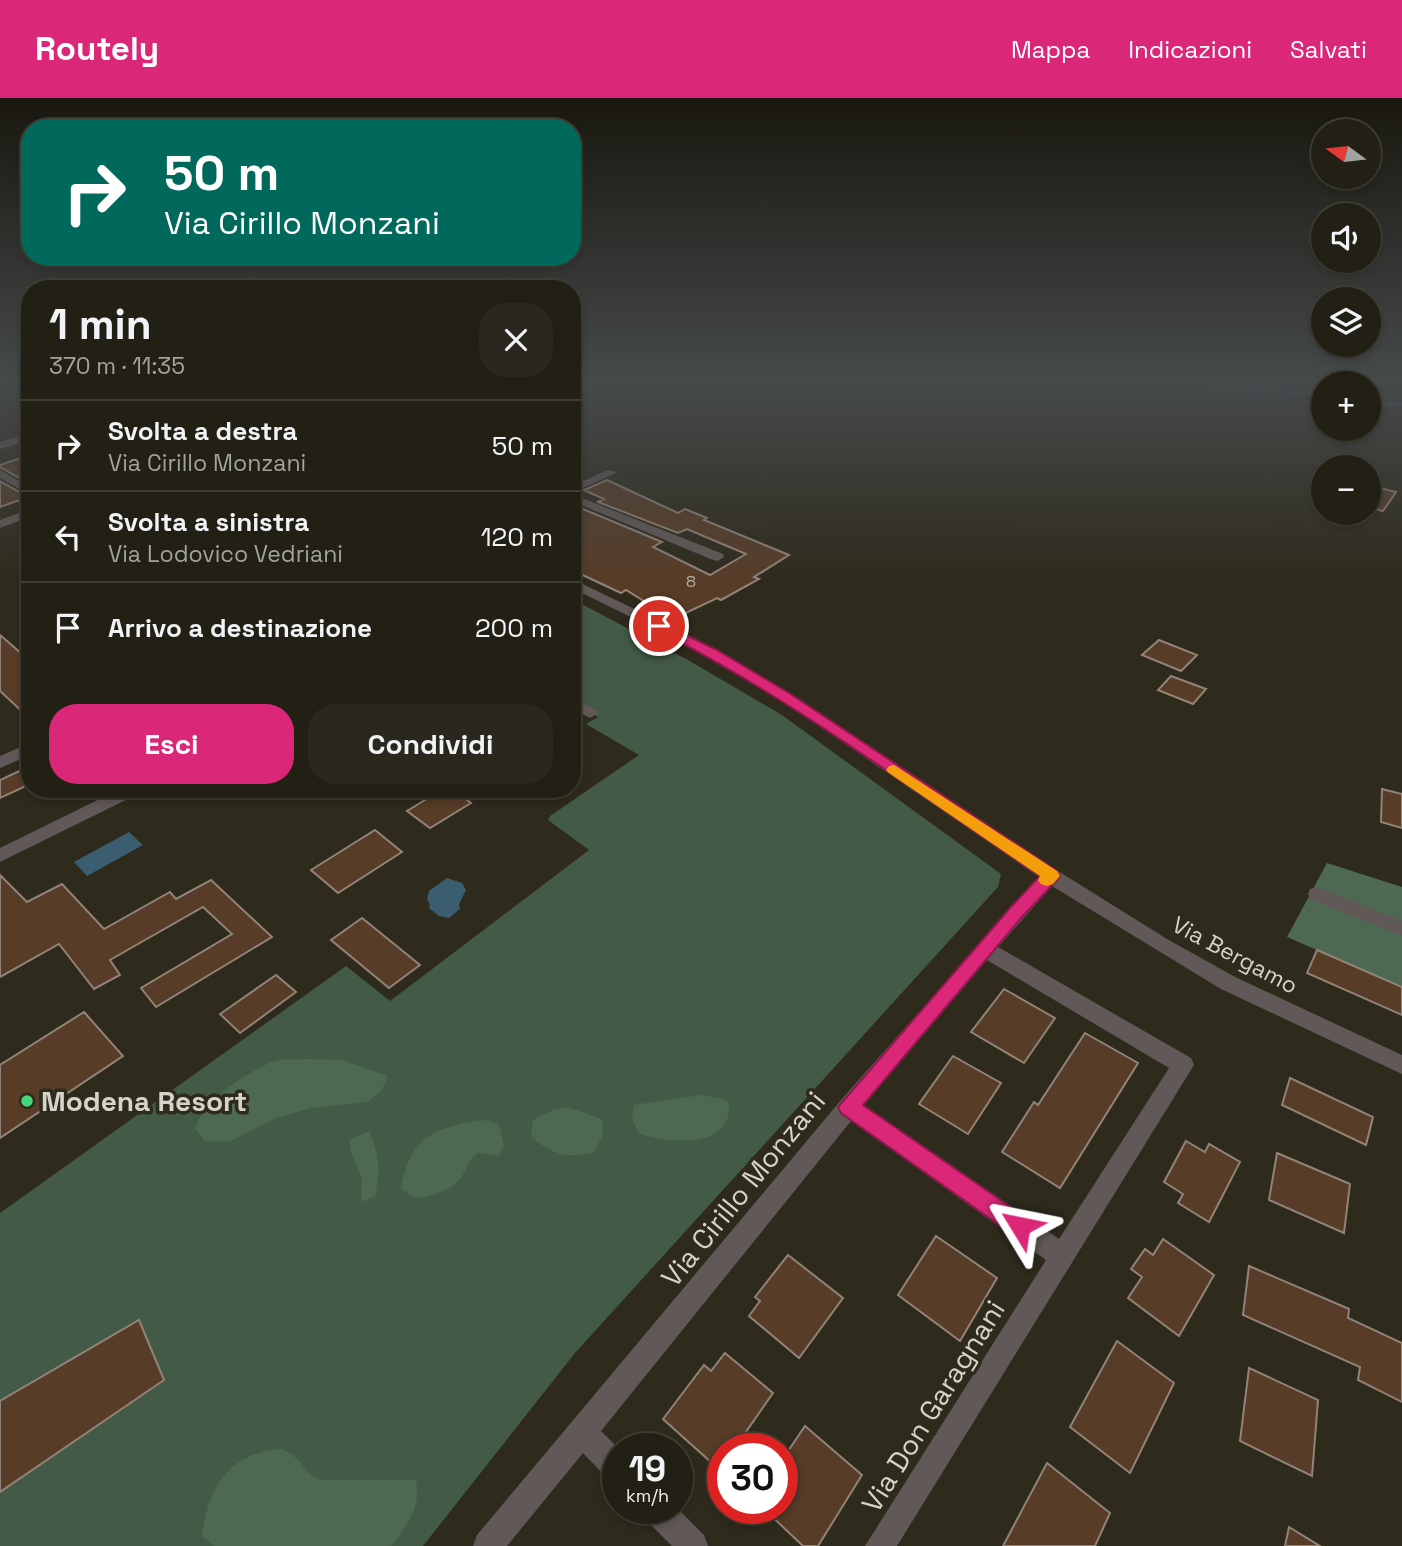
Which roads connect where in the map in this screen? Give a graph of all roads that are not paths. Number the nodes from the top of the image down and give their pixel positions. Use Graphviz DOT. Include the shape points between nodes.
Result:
graph roads {
  1 [pos="612,472"];
  2 [pos="0,473"];
  3 [pos="21,486"];
  4 [pos="581,486"];
  5 [pos="581,501"];
  6 [pos="21,516"];
  7 [pos="0,524"];
  8 [pos="718,557"];
  9 [pos="581,587"];
  10 [pos="581,708"];
  11 [pos="590,713"];
  12 [pos="21,752"];
  13 [pos="0,763"];
  14 [pos="116,798"];
  15 [pos="0,856"];
  16 [pos="1051,876"];
  17 [pos="1317,894"];
  18 [pos="1402,929"];
  19 [pos="984,949"];
  20 [pos="1402,1065"];
  21 [pos="849,1107"];
  22 [pos="1062,1256"];
  23 [pos="582,1433"];
  24 [pos="602,1453"];
  25 [pos="672,1524"];
  26 [pos="488,1546"];
  27 [pos="693,1546"];
  28 [pos="880,1546"];
  1 -- 4 [label="street"];
  2 -- 3 [label="street"];
  5 -- 8 [label="street"];
  6 -- 7 [label="street"];
  9 -- 16 [label="street, Via Bergamo" via="686,639 785,696"];
  10 -- 11 [label="street"];
  12 -- 13 [label="street"];
  14 -- 15 [label="street"];
  16 -- 19 [label="street, Via Cirillo Monzani"];
  16 -- 20 [label="street, Via Bergamo" via="1228,983"];
  17 -- 18 [label="street"];
  19 -- 21 [label="street, Via Cirillo Monzani"];
  19 -- 22 [label="street, Via Don Garagnani" via="1183,1065"];
  21 -- 22 [label="street"];
  21 -- 23 [label="street, Via Cirillo Monzani"];
  22 -- 28 [label="street, Via Don Garagnani"];
  23 -- 24 [label="street"];
  23 -- 26 [label="street, Via Cirillo Monzani"];
  25 -- 27 [label="street"];
}
